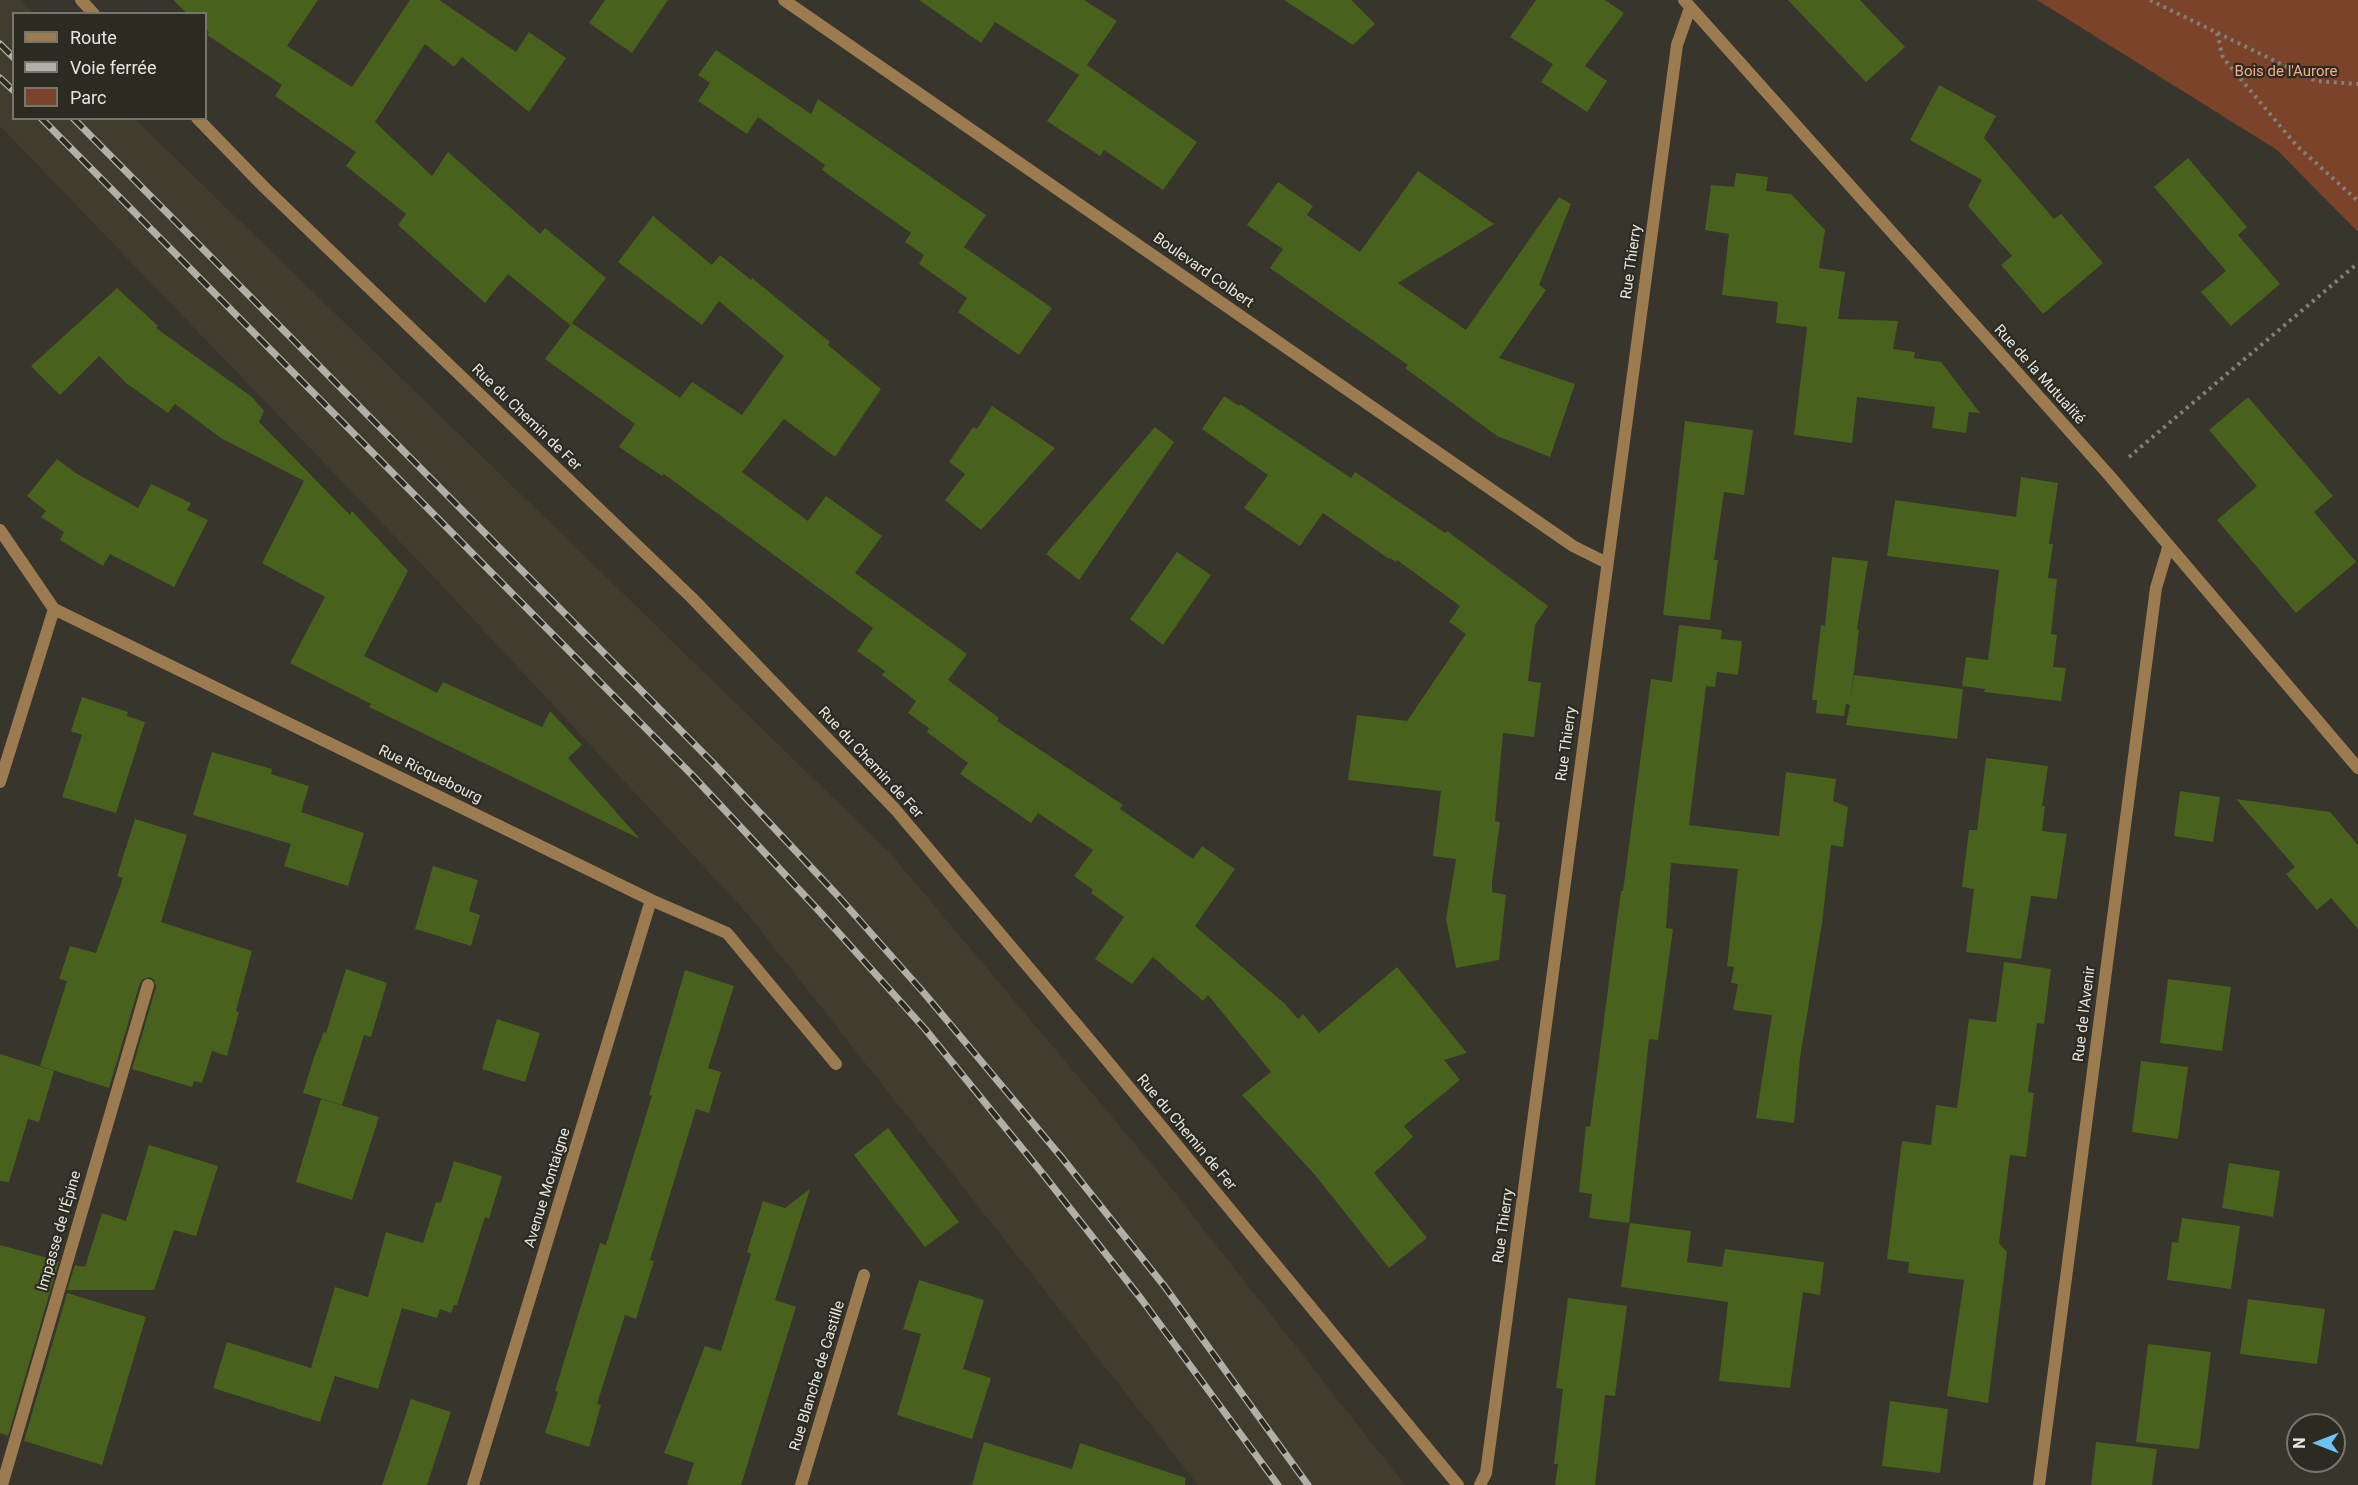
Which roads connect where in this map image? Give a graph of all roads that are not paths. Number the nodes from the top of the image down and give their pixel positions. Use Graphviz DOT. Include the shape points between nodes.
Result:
graph roads {
  1 [pos="81,0"];
  2 [pos="784,0"];
  3 [pos="1687,4"];
  4 [pos="92,12"];
  5 [pos="199,120"];
  6 [pos="0,530"];
  7 [pos="2168,548"];
  8 [pos="1606,563"];
  9 [pos="54,609"];
  10 [pos="2358,768"];
  11 [pos="0,782"];
  12 [pos="651,900"];
  13 [pos="148,985"];
  14 [pos="836,1064"];
  15 [pos="864,1275"];
  16 [pos="2,1485"];
  17 [pos="473,1485"];
  18 [pos="801,1485"];
  19 [pos="1458,1485"];
  20 [pos="1480,1485"];
  21 [pos="2039,1485"];
  1 -- 4 [label="street"];
  2 -- 8 [label="street, Boulevard Colbert" via="1573,546"];
  3 -- 7 [label="street, Rue de la Mutualité" via="2108,474"];
  3 -- 8 [label="street, Rue Thierry" via="1677,45"];
  5 -- 19 [label="street, Rue du Chemin de Fer" via="264,188 692,598 895,809"];
  6 -- 9 [label="street, Rue Ricquebourg"];
  7 -- 10 [label="street, Rue de la Mutualité"];
  7 -- 21 [label="street, Rue de l'Avenir" via="2156,588"];
  8 -- 20 [label="street, Rue Thierry" via="1486,1473"];
  9 -- 11 [label="street"];
  9 -- 12 [label="street, Rue Ricquebourg"];
  12 -- 14 [label="street, Rue Ricquebourg" via="726,933"];
  12 -- 17 [label="street, Avenue Montaigne"];
  13 -- 16 [label="street, Impasse de l'Épine"];
  15 -- 18 [label="street, Rue Blanche de Castille"];
}
